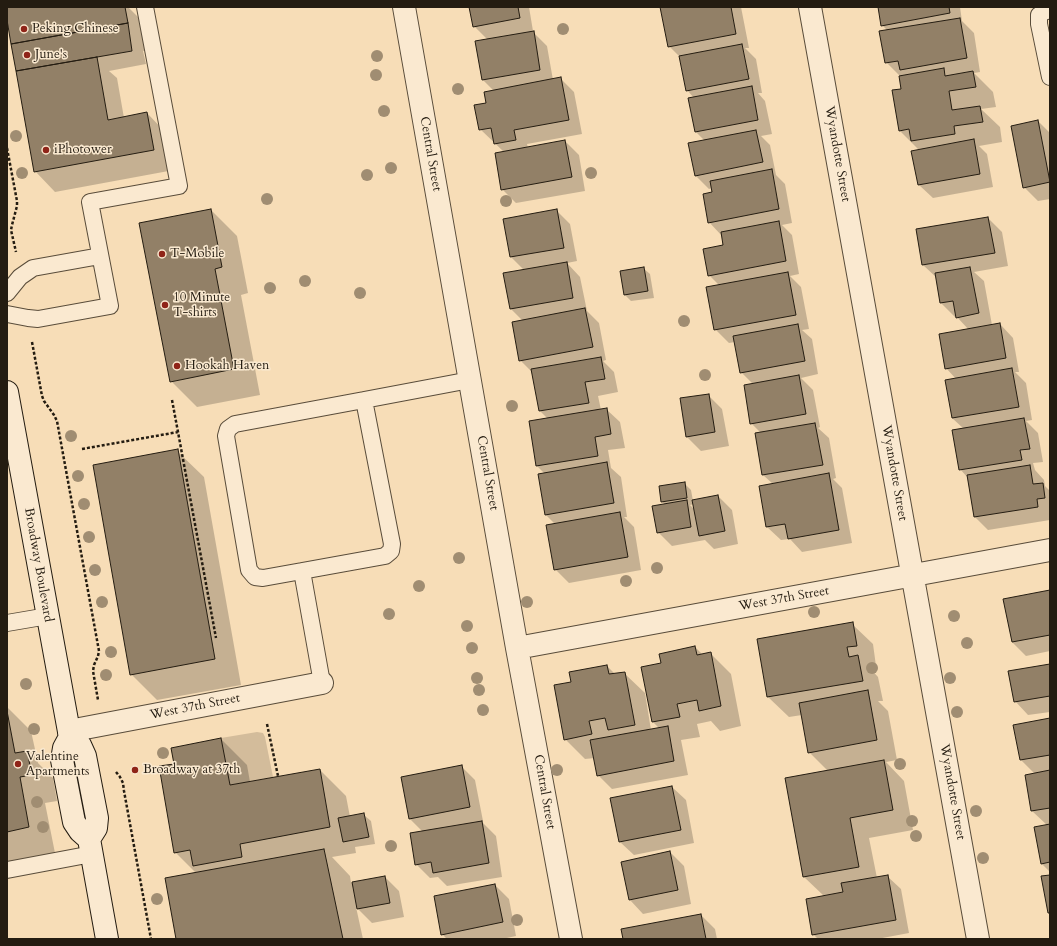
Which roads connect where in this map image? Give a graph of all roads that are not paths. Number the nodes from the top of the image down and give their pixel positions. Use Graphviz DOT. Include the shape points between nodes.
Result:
graph roads {
  1 [pos="145,7"];
  2 [pos="404,7"];
  3 [pos="810,7"];
  4 [pos="1050,10"];
  5 [pos="1050,77"];
  6 [pos="100,256"];
  7 [pos="7,293"];
  8 [pos="7,314"];
  9 [pos="470,380"];
  10 [pos="7,392"];
  11 [pos="364,400"];
  12 [pos="1050,550"];
  13 [pos="302,571"];
  14 [pos="912,575"];
  15 [pos="48,616"];
  16 [pos="7,623"];
  17 [pos="518,648"];
  18 [pos="322,683"];
  19 [pos="69,734"];
  20 [pos="90,846"];
  21 [pos="7,870"];
  22 [pos="108,939"];
  23 [pos="571,939"];
  24 [pos="978,939"];
  1 -- 6 [label="lane" via="179,186 90,202"];
  2 -- 9 [label="street, Central Street"];
  3 -- 14 [label="street, Wyandotte Street"];
  4 -- 5 [label="lane" via="1039,16 1039,24"];
  6 -- 7 [label="lane" via="33,268 20,277"];
  6 -- 8 [label="lane" via="110,306 38,319"];
  9 -- 11 [label="lane"];
  9 -- 17 [label="street, Central Street"];
  10 -- 15 [label="street, Broadway Boulevard"];
  11 -- 13 [label="lane" via="392,544 391,551 385,556"];
  11 -- 13 [label="lane" via="235,424 228,429 226,436 249,570 255,577 262,578"];
  12 -- 14 [label="street, West 37th Street"];
  13 -- 18 [label="lane"];
  14 -- 17 [label="street, West 37th Street"];
  14 -- 24 [label="street, Wyandotte Street"];
  15 -- 16 [label="lane"];
  15 -- 19 [label="street, Broadway Boulevard"];
  17 -- 23 [label="street, Central Street"];
  18 -- 19 [label="street, West 37th Street"];
  19 -- 20 [label="street" via="62,760 74,822"];
  20 -- 21 [label="lane"];
  20 -- 22 [label="street"];
}
